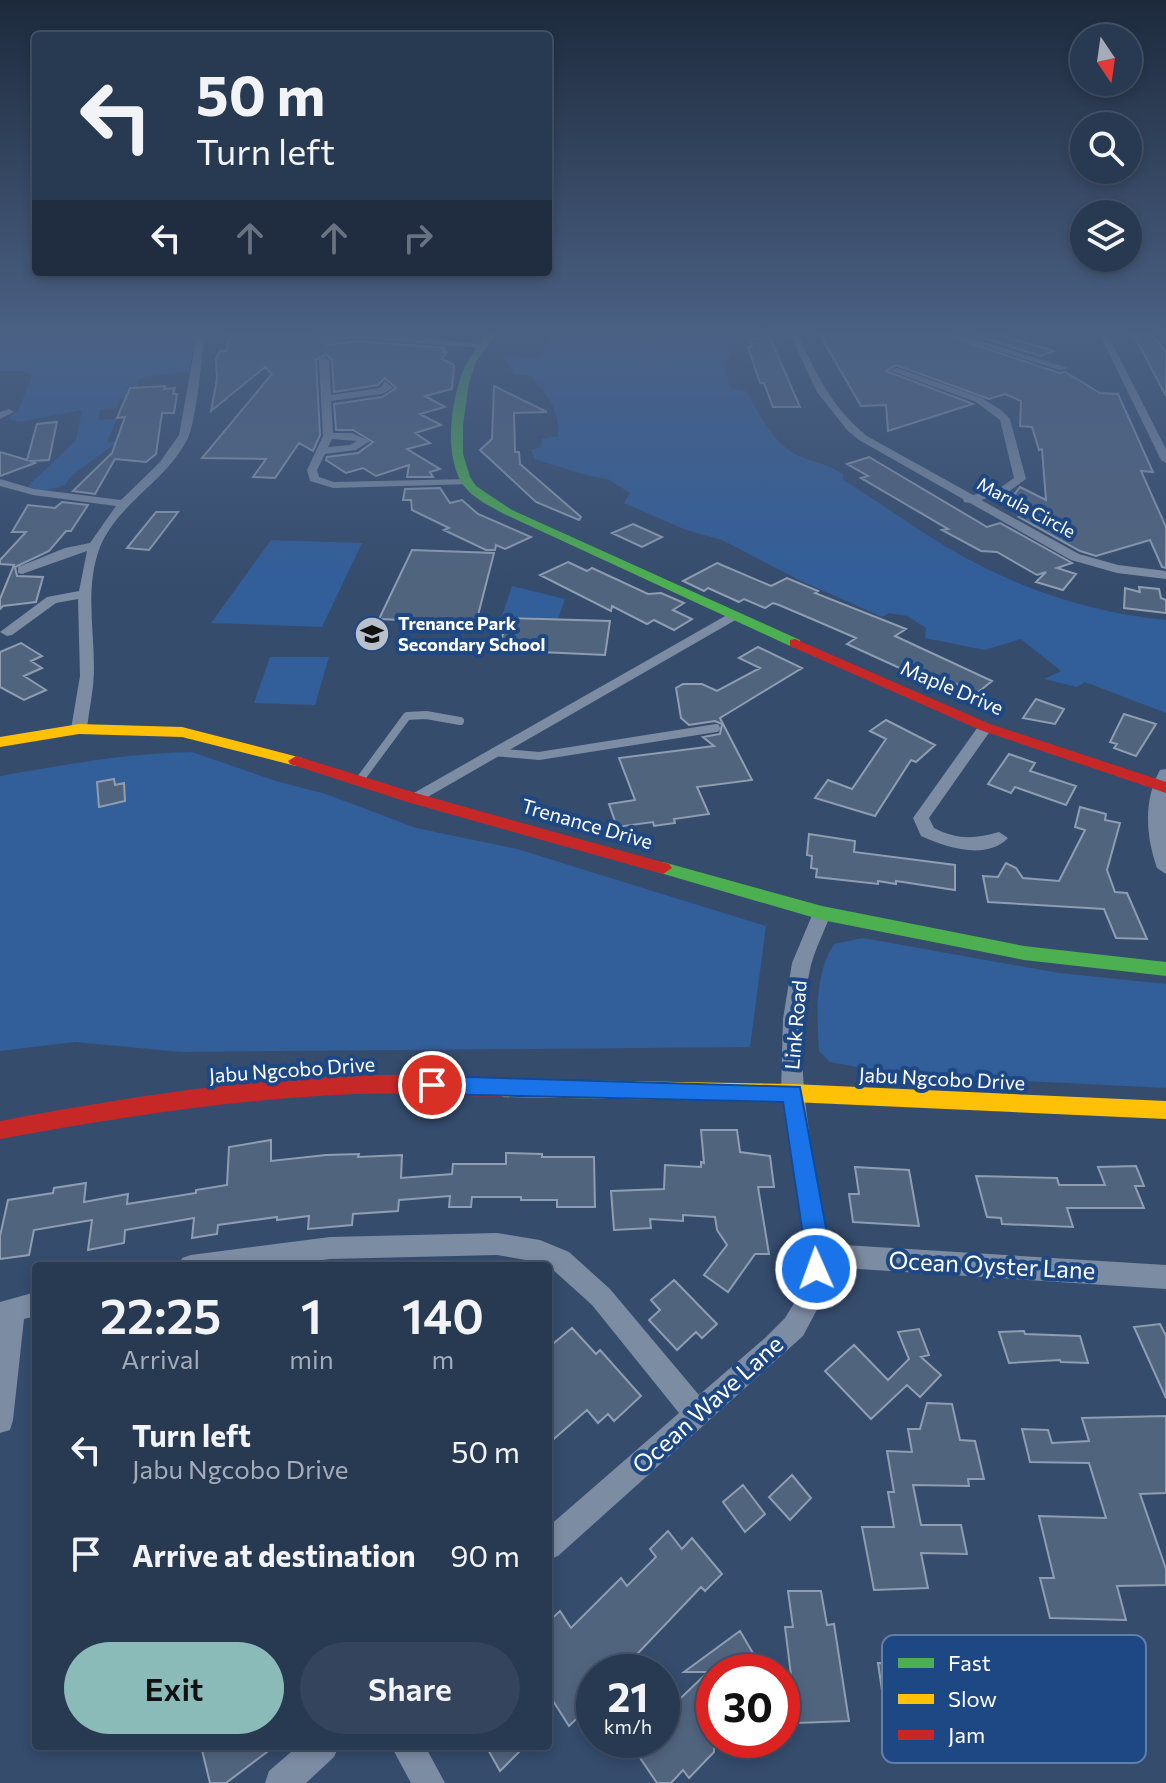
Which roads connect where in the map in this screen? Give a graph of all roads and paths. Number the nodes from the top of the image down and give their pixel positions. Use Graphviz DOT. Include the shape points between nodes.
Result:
graph roads {
  1 [pos="187,418"];
  2 [pos="327,418"];
  3 [pos="461,418"];
  4 [pos="839,418"];
  5 [pos="1004,418"];
  6 [pos="1146,418"];
  7 [pos="1151,429"];
  8 [pos="1166,430"];
  9 [pos="328,436"];
  10 [pos="320,451"];
  11 [pos="1166,460"];
  12 [pos="0,482"];
  13 [pos="468,482"];
  14 [pos="968,500"];
  15 [pos="123,504"];
  16 [pos="95,546"];
  17 [pos="22,570"];
  18 [pos="1166,575"];
  19 [pos="84,594"];
  20 [pos="734,615"];
  21 [pos="7,632"];
  22 [pos="460,721"];
  23 [pos="985,727"];
  24 [pos="716,728"];
  25 [pos="79,729"];
  26 [pos="0,742"];
  27 [pos="494,752"];
  28 [pos="359,781"];
  29 [pos="1164,783"];
  30 [pos="413,798"];
  31 [pos="999,838"];
  32 [pos="1166,868"];
  33 [pos="822,913"];
  34 [pos="1166,969"];
  35 [pos="792,1093"];
  36 [pos="1166,1110"];
  37 [pos="0,1130"];
  38 [pos="818,1255"];
  39 [pos="328,1257"];
  40 [pos="252,1262"];
  41 [pos="1166,1277"];
  42 [pos="16,1310"];
  43 [pos="698,1415"];
  44 [pos="0,1420"];
  45 [pos="552,1543"];
  46 [pos="318,1750"];
  47 [pos="409,1750"];
  48 [pos="281,1783"];
  49 [pos="429,1783"];
  1 -- 15 [label="street" via="176,451"];
  2 -- 9 [label="street"];
  3 -- 13 [label="street" via="458,463"];
  4 -- 14 [label="street, Marula Circle"];
  5 -- 14 [label="street" via="1020,479 1004,490"];
  6 -- 7 [label="street"];
  7 -- 8 [label="street"];
  7 -- 11 [label="street"];
  9 -- 10 [label="street"];
  9 -- 10 [label="street" via="365,441 352,448"];
  10 -- 13 [label="street" via="312,470 322,483"];
  12 -- 15 [label="street" via="33,492"];
  13 -- 20 [label="street, Maple Drive" via="508,512"];
  14 -- 18 [label="street, Marula Circle" via="1075,557"];
  15 -- 16 [label="street"];
  16 -- 17 [label="street"];
  16 -- 19 [label="street"];
  19 -- 21 [label="street" via="52,600"];
  19 -- 25 [label="street" via="87,670"];
  20 -- 23 [label="street, Maple Drive"];
  20 -- 27 [label="street"];
  22 -- 28 [label="lane" via="407,716"];
  23 -- 29 [label="street, Maple Drive"];
  23 -- 31 [label="street" via="921,818 927,832 948,842 979,846"];
  24 -- 27 [label="lane" via="539,756"];
  25 -- 26 [label="street, Trenance Drive"];
  25 -- 28 [label="street, Trenance Drive" via="182,732"];
  27 -- 30 [label="street"];
  28 -- 30 [label="street, Trenance Drive"];
  29 -- 32 [label="street" via="1155,820"];
  30 -- 33 [label="street, Trenance Drive"];
  33 -- 34 [label="street, Trenance Drive" via="1024,953"];
  33 -- 35 [label="street, Link Road" via="802,963 793,1019"];
  35 -- 36 [label="street, Jabu Ngcobo Drive"];
  35 -- 37 [label="street, Jabu Ngcobo Drive" via="410,1084 257,1092 104,1110"];
  35 -- 38 [label="street, Ocean Wave Lane"];
  38 -- 41 [label="street, Ocean Oyster Lane"];
  38 -- 43 [label="street, Ocean Wave Lane" via="808,1304 794,1327"];
  39 -- 40 [label="street"];
  39 -- 43 [label="street" via="497,1244 540,1251 560,1260 601,1297"];
  42 -- 44 [label="street"];
  43 -- 45 [label="street, Ocean Wave Lane"];
  46 -- 48 [label="street"];
  47 -- 49 [label="street"];
}
